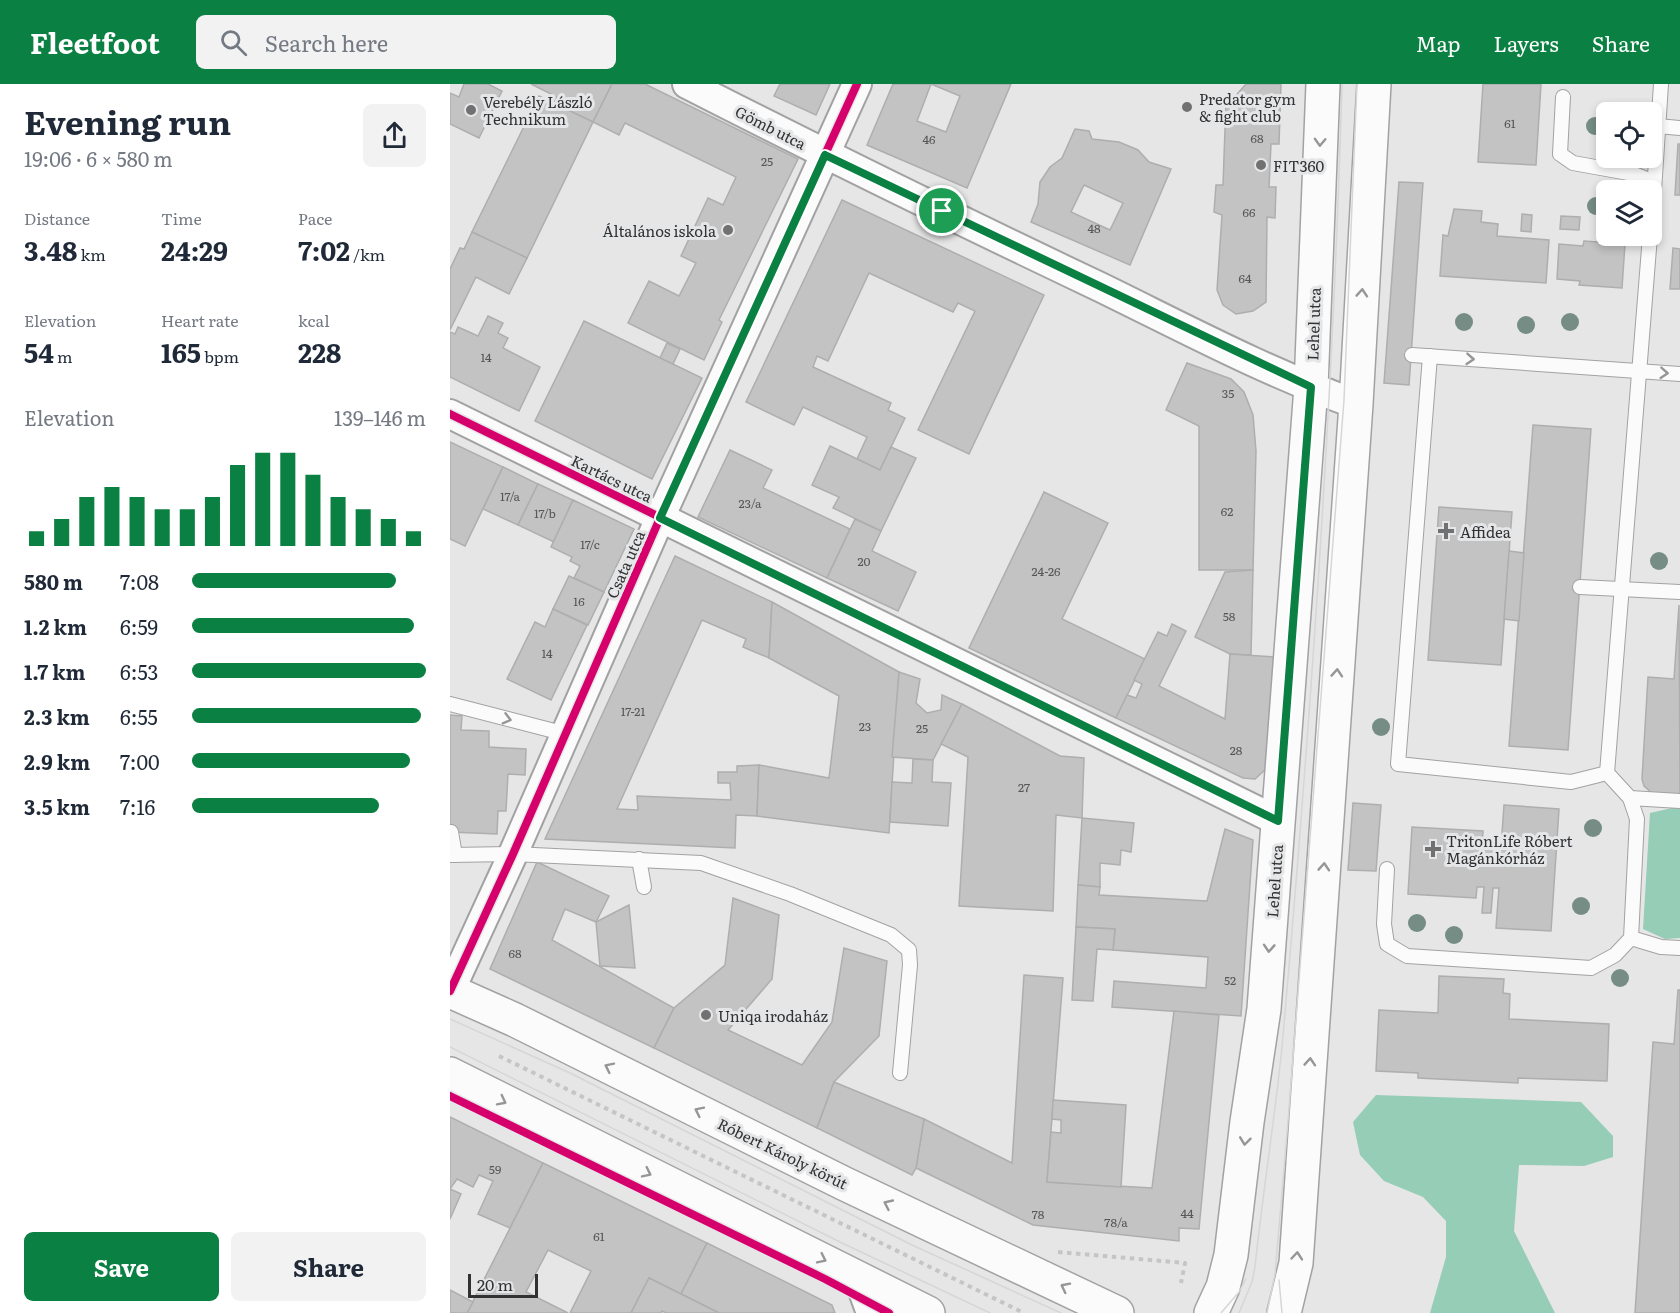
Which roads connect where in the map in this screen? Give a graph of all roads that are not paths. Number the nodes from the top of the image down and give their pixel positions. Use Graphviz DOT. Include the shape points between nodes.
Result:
graph roads {
  1 [pos="687,84"];
  2 [pos="857,84"];
  3 [pos="1323,84"];
  4 [pos="1374,84"];
  5 [pos="1661,84"];
  6 [pos="1563,97"];
  7 [pos="1659,102"];
  8 [pos="1662,126"];
  9 [pos="1680,128"];
  10 [pos="825,155"];
  11 [pos="1649,180"];
  12 [pos="1649,246"];
  13 [pos="1412,355"];
  14 [pos="1430,356"];
  15 [pos="1640,371"];
  16 [pos="1680,374"];
  17 [pos="1311,387"];
  18 [pos="1356,404"];
  19 [pos="450,414"];
  20 [pos="660,518"];
  21 [pos="1580,587"];
  22 [pos="1622,589"];
  23 [pos="1680,592"];
  24 [pos="450,704"];
  25 [pos="566,734"];
  26 [pos="1607,773"];
  27 [pos="1630,798"];
  28 [pos="1680,801"];
  29 [pos="1278,821"];
  30 [pos="451,832"];
  31 [pos="513,854"];
  32 [pos="453,855"];
  33 [pos="639,859"];
  34 [pos="1387,869"];
  35 [pos="644,887"];
  36 [pos="1631,938"];
  37 [pos="1680,948"];
  38 [pos="450,991"];
  39 [pos="900,1073"];
  40 [pos="450,1074"];
  41 [pos="858,1277"];
  42 [pos="871,1313"];
  43 [pos="928,1313"];
  44 [pos="1117,1313"];
  45 [pos="1211,1313"];
  46 [pos="1284,1313"];
  1 -- 10 [label="street, Gömb utca"];
  2 -- 10 [label="street, Csata utca"];
  3 -- 17 [label="main road, Lehel utca, one-way"];
  18 -- 4 [label="main road, one-way" via="1366,352"];
  5 -- 7 [label="lane"];
  6 -- 11 [label="lane" via="1560,154 1573,163"];
  8 -- 9 [label="lane"];
  10 -- 17 [label="street, Gömb utca"];
  10 -- 20 [label="street, Csata utca"];
  12 -- 15 [label="lane"];
  13 -- 14 [label="lane"];
  14 -- 15 [label="lane, one-way"];
  14 -- 26 [label="lane" via="1398,764 1571,782"];
  15 -- 16 [label="lane, one-way"];
  15 -- 22 [label="lane"];
  17 -- 18 [label="street, Gömb utca"];
  17 -- 29 [label="main road, Lehel utca"];
  46 -- 18 [label="main road, one-way" via="1296,1263"];
  19 -- 20 [label="street, Kartács utca"];
  20 -- 25 [label="street, Csata utca"];
  20 -- 29 [label="street, Kartács utca"];
  21 -- 22 [label="lane"];
  22 -- 23 [label="lane"];
  22 -- 26 [label="lane"];
  24 -- 25 [label="lane, one-way"];
  25 -- 31 [label="street, Csata utca"];
  26 -- 27 [label="lane"];
  27 -- 28 [label="lane"];
  27 -- 36 [label="lane" via="1637,819"];
  29 -- 45 [label="main road, Lehel utca, one-way" via="1264,1009 1232,1255"];
  30 -- 32 [label="lane"];
  31 -- 32 [label="lane"];
  31 -- 33 [label="lane"];
  31 -- 38 [label="street, Csata utca"];
  33 -- 35 [label="lane"];
  33 -- 39 [label="lane" via="701,863 891,935 909,950 910,965"];
  34 -- 36 [label="lane" via="1387,944 1407,956 1591,968 1615,955"];
  36 -- 37 [label="lane"];
  44 -- 38 [label="main road, Róbert Károly körút, one-way"];
  40 -- 41 [label="main road, one-way"];
  41 -- 42 [label="street"];
  41 -- 43 [label="main road"];
}
